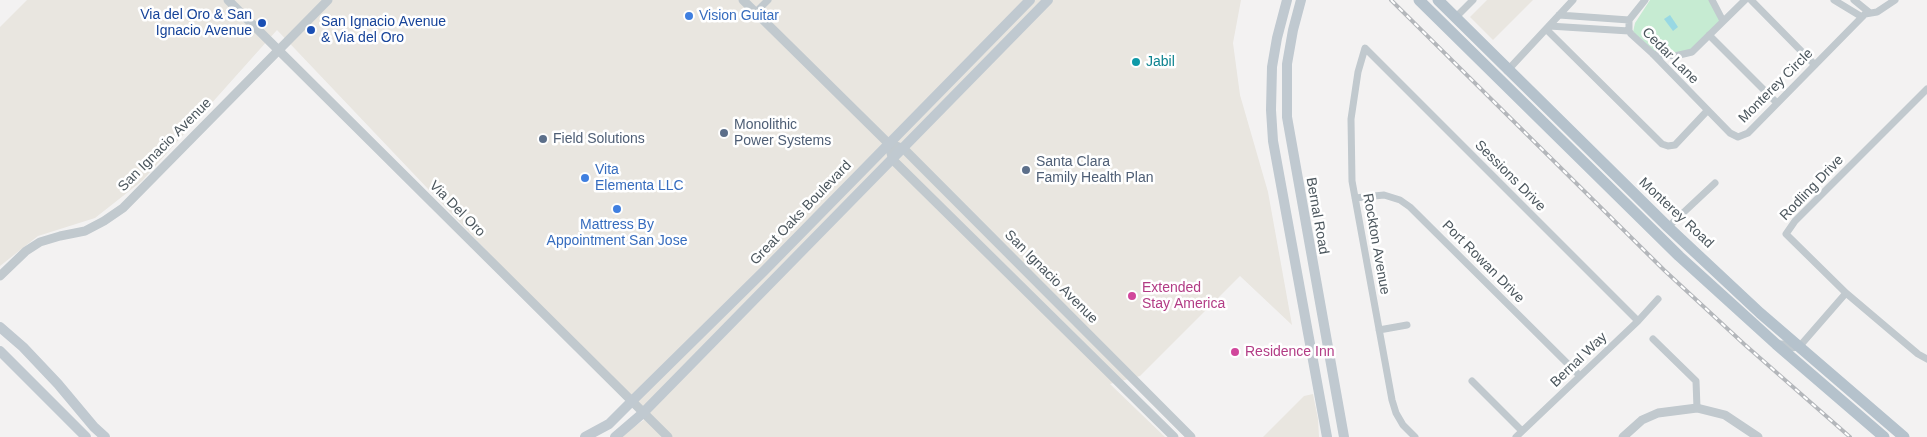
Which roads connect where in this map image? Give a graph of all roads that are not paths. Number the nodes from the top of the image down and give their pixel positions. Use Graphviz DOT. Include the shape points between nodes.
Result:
graph roads {
  1 [pos="228,0"];
  2 [pos="328,0"];
  3 [pos="743,0"];
  4 [pos="768,0"];
  5 [pos="1030,0"];
  6 [pos="1048,0"];
  7 [pos="1286,0"];
  8 [pos="1301,0"];
  9 [pos="1419,0"];
  10 [pos="1438,0"];
  11 [pos="1473,0"];
  12 [pos="1573,0"];
  13 [pos="1645,0"];
  14 [pos="1712,0"];
  15 [pos="1745,0"];
  16 [pos="1751,0"];
  17 [pos="1834,0"];
  18 [pos="1854,0"];
  19 [pos="1895,0"];
  20 [pos="755,13"];
  21 [pos="1870,13"];
  22 [pos="1559,15"];
  23 [pos="1632,17"];
  24 [pos="1862,17"];
  25 [pos="1456,18"];
  26 [pos="1723,20"];
  27 [pos="1006,25"];
  28 [pos="1547,28"];
  29 [pos="1629,31"];
  30 [pos="1015,34"];
  31 [pos="1709,35"];
  32 [pos="1365,48"];
  33 [pos="279,51"];
  34 [pos="1653,54"];
  35 [pos="1815,65"];
  36 [pos="1508,70"];
  37 [pos="1499,80"];
  38 [pos="1927,89"];
  39 [pos="1777,103"];
  40 [pos="1707,111"];
  41 [pos="888,143"];
  42 [pos="904,149"];
  43 [pos="892,160"];
  44 [pos="1715,183"];
  45 [pos="1355,198"];
  46 [pos="1668,227"];
  47 [pos="764,271"];
  48 [pos="0,276"];
  49 [pos="769,285"];
  50 [pos="1846,293"];
  51 [pos="1658,300"];
  52 [pos="1638,321"];
  53 [pos="1407,325"];
  54 [pos="0,327"];
  55 [pos="1379,330"];
  56 [pos="1653,339"];
  57 [pos="1776,344"];
  58 [pos="1799,347"];
  59 [pos="0,351"];
  60 [pos="1927,359"];
  61 [pos="1580,376"];
  62 [pos="1472,381"];
  63 [pos="631,402"];
  64 [pos="1697,408"];
  65 [pos="1165,411"];
  66 [pos="643,413"];
  67 [pos="1154,417"];
  68 [pos="1522,431"];
  69 [pos="86,437"];
  70 [pos="105,437"];
  71 [pos="585,437"];
  72 [pos="615,437"];
  73 [pos="668,437"];
  74 [pos="1174,437"];
  75 [pos="1191,437"];
  76 [pos="1327,437"];
  77 [pos="1344,437"];
  78 [pos="1415,437"];
  79 [pos="1516,437"];
  80 [pos="1623,437"];
  81 [pos="1758,437"];
  82 [pos="1884,437"];
  83 [pos="1904,437"];
  1 -- 33 [label="street, Via Del Oro"];
  2 -- 33 [label="street, San Ignacio Avenue"];
  3 -- 20 [label="street, San Ignacio Avenue"];
  4 -- 20 [label="street"];
  5 -- 27 [label="main road, Great Oaks Boulevard"];
  6 -- 30 [label="main road, Great Oaks Boulevard"];
  7 -- 76 [label="main road, Bernal Road" via="1272,67 1273,141"];
  8 -- 77 [label="main road, Bernal Road" via="1287,64 1286,116"];
  9 -- 37 [label="main road, Monterey Road"];
  10 -- 25 [label="main road, Monterey Road"];
  11 -- 25 [label="street"];
  12 -- 22 [label="street"];
  13 -- 23 [label="street"];
  14 -- 26 [label="street"];
  15 -- 26 [label="street"];
  16 -- 35 [label="street"];
  17 -- 24 [label="street"];
  18 -- 21 [label="street"];
  19 -- 21 [label="street, Monterey Circle"];
  20 -- 41 [label="street, San Ignacio Avenue"];
  21 -- 24 [label="street, Monterey Circle"];
  22 -- 23 [label="street"];
  22 -- 28 [label="street"];
  23 -- 29 [label="street, Cedar Lane"];
  24 -- 35 [label="street, Monterey Circle"];
  25 -- 36 [label="main road, Monterey Road"];
  26 -- 31 [label="street"];
  27 -- 30 [label="main road"];
  27 -- 41 [label="main road, Great Oaks Boulevard"];
  28 -- 29 [label="street"];
  28 -- 36 [label="street"];
  28 -- 40 [label="street" via="1662,144 1674,145"];
  29 -- 34 [label="street, Cedar Lane"];
  30 -- 42 [label="main road, Great Oaks Boulevard"];
  31 -- 34 [label="street" via="1692,52 1674,56"];
  31 -- 39 [label="street"];
  32 -- 45 [label="street, Rockton Avenue" via="1351,119"];
  32 -- 52 [label="street, Sessions Drive"];
  33 -- 48 [label="street, San Ignacio Avenue" via="123,208 85,231 40,242"];
  33 -- 63 [label="street, Via Del Oro"];
  34 -- 40 [label="street, Cedar Lane"];
  35 -- 39 [label="street, Monterey Circle"];
  36 -- 37 [label="street"];
  36 -- 46 [label="main road, Monterey Road"];
  37 -- 57 [label="main road, Monterey Road" via="1671,250"];
  38 -- 50 [label="street, Rodling Drive" via="1795,221 1786,234"];
  39 -- 40 [label="street, Monterey Circle" via="1748,133 1738,137"];
  41 -- 42 [label="street, San Ignacio Avenue"];
  41 -- 43 [label="street"];
  41 -- 47 [label="main road, Great Oaks Boulevard"];
  42 -- 43 [label="main road, Great Oaks Boulevard"];
  42 -- 65 [label="street, San Ignacio Avenue"];
  43 -- 49 [label="main road, Great Oaks Boulevard"];
  43 -- 67 [label="street, San Ignacio Avenue"];
  44 -- 46 [label="street"];
  45 -- 55 [label="street, Rockton Avenue"];
  45 -- 61 [label="street, Port Rowan Drive" via="1384,195 1410,207"];
  46 -- 58 [label="main road, Monterey Road"];
  47 -- 49 [label="main road"];
  47 -- 63 [label="main road, Great Oaks Boulevard"];
  49 -- 66 [label="main road, Great Oaks Boulevard"];
  50 -- 58 [label="street"];
  50 -- 60 [label="street, Rodling Drive"];
  51 -- 52 [label="street, Bernal Way"];
  52 -- 61 [label="street, Bernal Way"];
  53 -- 55 [label="street"];
  54 -- 70 [label="main road" via="23,347"];
  55 -- 78 [label="street, Rockton Avenue" via="1396,413"];
  56 -- 64 [label="street" via="1696,381"];
  57 -- 58 [label="street"];
  57 -- 82 [label="main road, Monterey Road"];
  58 -- 83 [label="main road, Monterey Road"];
  59 -- 69 [label="main road"];
  61 -- 68 [label="street, Bernal Way"];
  62 -- 68 [label="street"];
  63 -- 66 [label="street, Via Del Oro"];
  63 -- 71 [label="main road, Great Oaks Boulevard" via="609,424"];
  64 -- 80 [label="street" via="1658,413 1642,420"];
  64 -- 81 [label="street" via="1725,415"];
  65 -- 67 [label="street"];
  65 -- 75 [label="street, San Ignacio Avenue"];
  66 -- 72 [label="main road, Great Oaks Boulevard"];
  66 -- 73 [label="street, Via Del Oro"];
  67 -- 74 [label="street, San Ignacio Avenue"];
  68 -- 79 [label="street, Bernal Way"];
}
